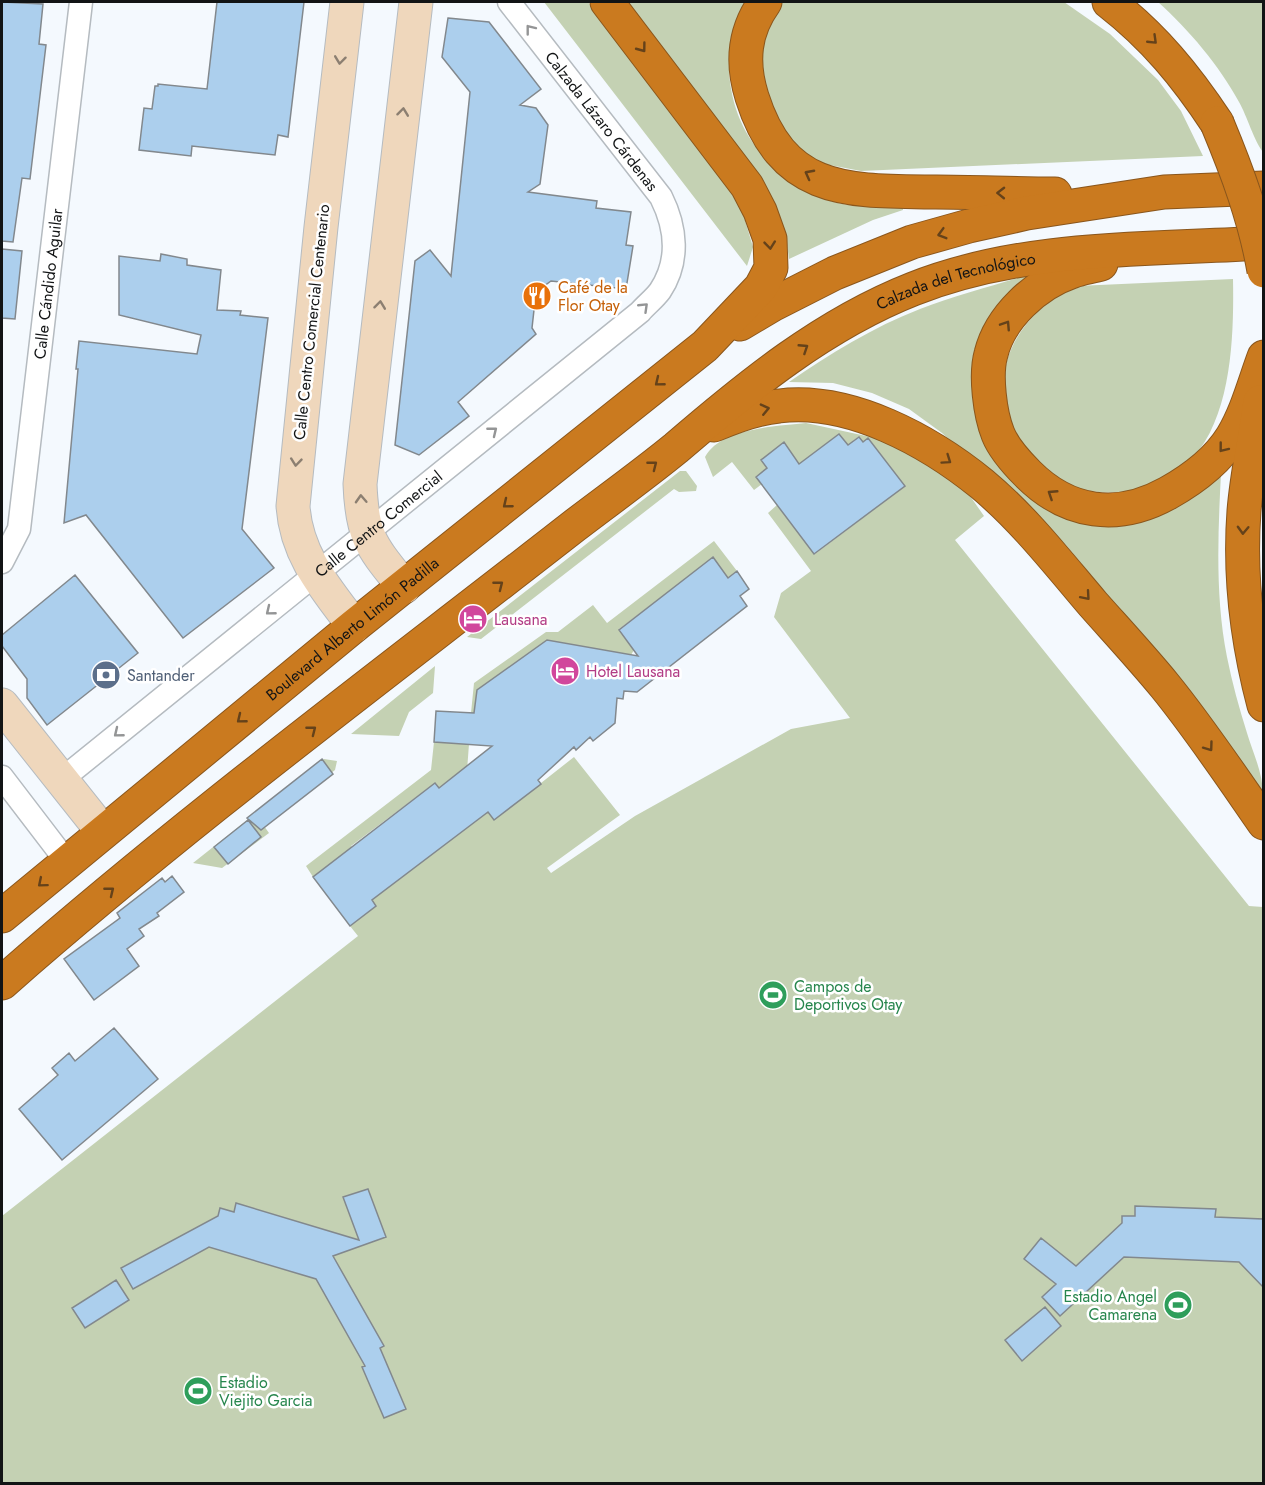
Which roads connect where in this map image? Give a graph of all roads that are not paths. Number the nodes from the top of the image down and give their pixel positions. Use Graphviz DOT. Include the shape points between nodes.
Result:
graph roads {
  1 [pos="81,2"];
  2 [pos="347,2"];
  3 [pos="416,2"];
  4 [pos="509,2"];
  5 [pos="607,2"];
  6 [pos="765,2"];
  7 [pos="1109,2"];
  8 [pos="1263,188"];
  9 [pos="1164,192"];
  10 [pos="1263,243"];
  11 [pos="1222,245"];
  12 [pos="674,250"];
  13 [pos="1263,271"];
  14 [pos="705,346"];
  15 [pos="1263,357"];
  16 [pos="1263,368"];
  17 [pos="690,434"];
  18 [pos="366,534"];
  19 [pos="2,562"];
  20 [pos="316,574"];
  21 [pos="404,587"];
  22 [pos="354,626"];
  23 [pos="2,705"];
  24 [pos="1263,705"];
  25 [pos="2,777"];
  26 [pos="61,780"];
  27 [pos="1263,823"];
  28 [pos="103,832"];
  29 [pos="67,862"];
  30 [pos="2,916"];
  31 [pos="2,983"];
  1 -- 19 [label="street, Calle Cándido Aguilar" via="20,529"];
  2 -- 20 [label="street, Calle Centro Comercial Centenario, one-way" via="292,506 298,539"];
  18 -- 3 [label="street, one-way" via="361,502 362,460"];
  12 -- 4 [label="street, Calzada Lázaro Cárdenas, one-way" via="674,229 661,197"];
  5 -- 14 [label="highway, one-way" via="747,186 770,238 771,268 761,287"];
  9 -- 6 [label="highway, one-way" via="882,191 826,184 795,167 777,148 760,122 750,93 744,61 749,34"];
  7 -- 13 [label="highway, one-way, bridge" via="1165,52 1217,123 1240,178"];
  8 -- 9 [label="highway"];
  9 -- 14 [label="highway, one-way" via="1027,213 912,242 825,278"];
  10 -- 11 [label="highway, Calzada del Tecnológico"];
  15 -- 11 [label="highway, one-way" via="1246,411 1224,447 1198,474 1138,507 1106,511 1071,505 1039,485 1019,466 999,436 991,397 991,354 1002,328 1020,304 1044,285 1070,272"];
  17 -- 11 [label="highway, Calzada del Tecnológico, one-way" via="763,375 873,306 916,288 987,267 1054,255"];
  18 -- 12 [label="street, Calle Centro Comercial, one-way" via="640,312 659,292 669,273"];
  14 -- 21 [label="highway, Boulevard Alberto Limón Padilla, one-way"];
  16 -- 24 [label="highway, one-way" via="1245,501 1242,568 1252,661"];
  17 -- 27 [label="highway, one-way" via="737,415 780,405 821,406 900,430 938,453 982,484 1026,526 1166,688"];
  31 -- 17 [label="highway, one-way" via="152,856"];
  18 -- 20 [label="street, Calle Centro Comercial"];
  18 -- 21 [label="street"];
  20 -- 22 [label="street, Calle Centro Comercial Centenario"];
  20 -- 26 [label="street, Calle Centro Comercial, one-way"];
  21 -- 22 [label="highway, Boulevard Alberto Limón Padilla"];
  22 -- 28 [label="highway, Boulevard Alberto Limón Padilla, one-way"];
  23 -- 26 [label="street"];
  25 -- 29 [label="street"];
  26 -- 28 [label="street"];
  28 -- 29 [label="highway, Boulevard Alberto Limón Padilla"];
  29 -- 30 [label="highway, Boulevard Alberto Limón Padilla, one-way"];
}
